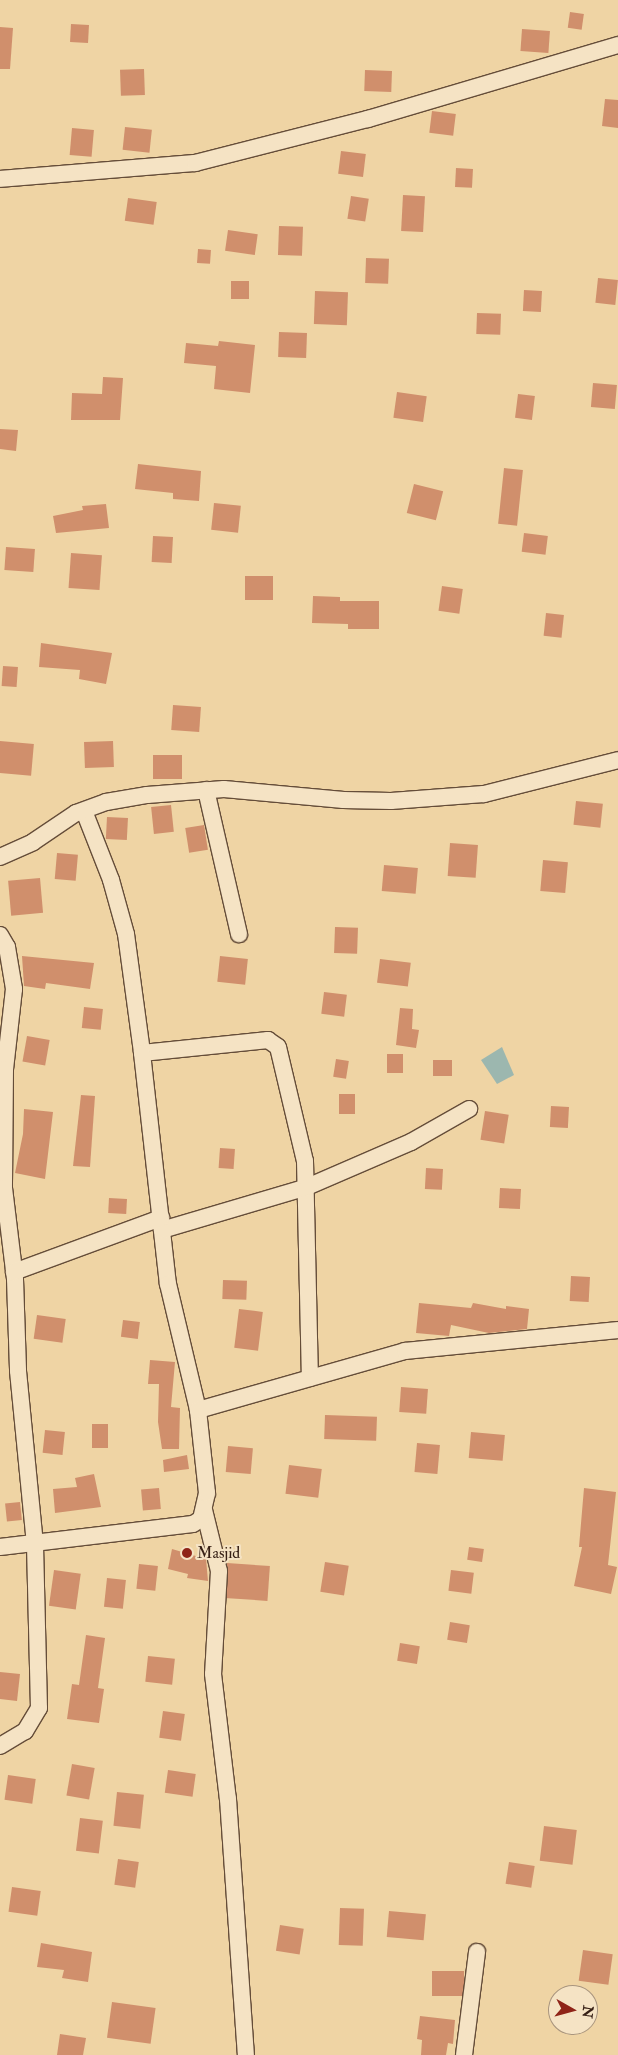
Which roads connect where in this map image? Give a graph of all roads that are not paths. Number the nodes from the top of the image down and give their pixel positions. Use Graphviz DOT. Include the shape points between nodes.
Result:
graph roads {
  1 [pos="618,46"];
  2 [pos="0,178"];
  3 [pos="618,760"];
  4 [pos="206,790"];
  5 [pos="84,811"];
  6 [pos="1,855"];
  7 [pos="239,934"];
  8 [pos="0,935"];
  9 [pos="142,1053"];
  10 [pos="469,1109"];
  11 [pos="306,1187"];
  12 [pos="162,1224"];
  13 [pos="14,1272"];
  14 [pos="618,1330"];
  15 [pos="310,1378"];
  16 [pos="198,1410"];
  17 [pos="204,1510"];
  18 [pos="35,1545"];
  19 [pos="0,1547"];
  20 [pos="0,1746"];
  21 [pos="477,1952"];
  22 [pos="246,2055"];
  23 [pos="464,2055"];
  1 -- 2 [label="street" via="368,119 195,164"];
  3 -- 4 [label="street" via="484,794 381,801 271,791"];
  4 -- 5 [label="street" via="106,802"];
  4 -- 7 [label="street"];
  5 -- 6 [label="street"];
  5 -- 9 [label="street" via="111,880 126,934"];
  8 -- 13 [label="street" via="7,946 14,988 5,1069 4,1188"];
  9 -- 11 [label="street" via="268,1040 278,1047 305,1161"];
  9 -- 12 [label="street"];
  10 -- 11 [label="street" via="411,1142"];
  11 -- 12 [label="street"];
  11 -- 15 [label="street"];
  12 -- 13 [label="street"];
  12 -- 16 [label="street" via="168,1284"];
  13 -- 18 [label="street" via="18,1370"];
  14 -- 15 [label="street" via="405,1351"];
  15 -- 16 [label="street"];
  16 -- 17 [label="street" via="207,1493"];
  17 -- 18 [label="street" via="201,1519 192,1524"];
  17 -- 22 [label="street" via="219,1571 214,1674 228,1799"];
  18 -- 19 [label="street"];
  18 -- 20 [label="street" via="39,1708 26,1730"];
  21 -- 23 [label="street"];
}
